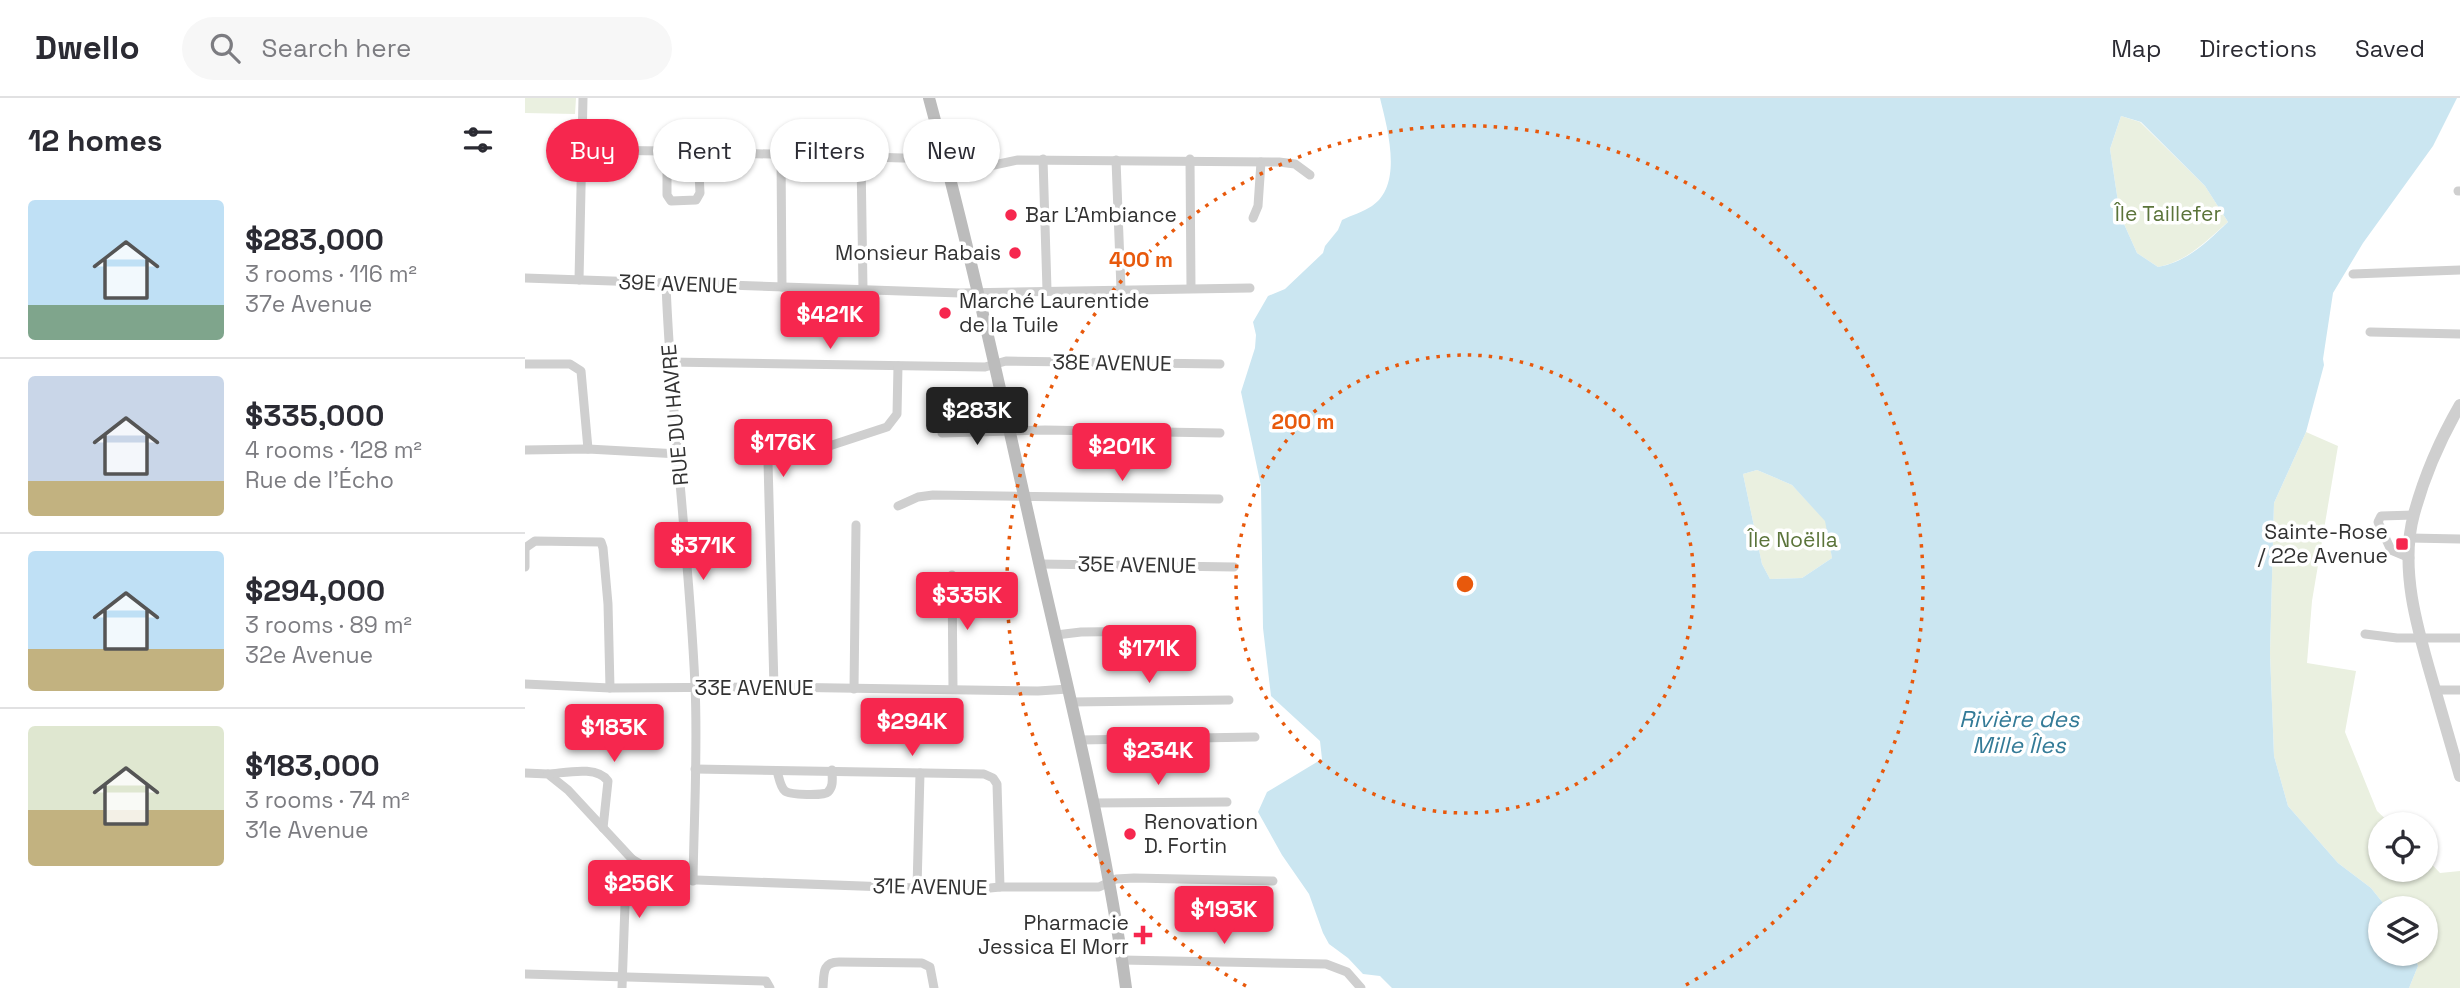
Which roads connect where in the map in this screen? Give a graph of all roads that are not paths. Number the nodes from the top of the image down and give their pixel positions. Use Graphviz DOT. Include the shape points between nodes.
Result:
graph roads {
  1 [pos="583,98"];
  2 [pos="929,98"];
  3 [pos="582,119"];
  4 [pos="935,119"];
  5 [pos="1043,159"];
  6 [pos="1190,159"];
  7 [pos="1116,160"];
  8 [pos="1261,162"];
  9 [pos="1000,165"];
  10 [pos="1310,175"];
  11 [pos="581,182"];
  12 [pos="667,182"];
  13 [pos="699,182"];
  14 [pos="781,182"];
  15 [pos="861,182"];
  16 [pos="951,182"];
  17 [pos="1253,218"];
  18 [pos="2460,270"];
  19 [pos="2353,274"];
  20 [pos="525,278"];
  21 [pos="579,280"];
  22 [pos="666,284"];
  23 [pos="782,287"];
  24 [pos="1191,288"];
  25 [pos="1250,288"];
  26 [pos="863,289"];
  27 [pos="1121,289"];
  28 [pos="1047,290"];
  29 [pos="978,293"];
  30 [pos="2370,332"];
  31 [pos="2460,334"];
  32 [pos="669,362"];
  33 [pos="525,364"];
  34 [pos="995,364"];
  35 [pos="1220,364"];
  36 [pos="898,366"];
  37 [pos="2460,405"];
  38 [pos="2455,426"];
  39 [pos="1010,432"];
  40 [pos="942,433"];
  41 [pos="1220,433"];
  42 [pos="588,449"];
  43 [pos="525,450"];
  44 [pos="679,454"];
  45 [pos="1025,497"];
  46 [pos="1219,499"];
  47 [pos="898,506"];
  48 [pos="2414,514"];
  49 [pos="856,525"];
  50 [pos="2410,538"];
  51 [pos="2460,539"];
  52 [pos="2410,558"];
  53 [pos="1039,564"];
  54 [pos="525,566"];
  55 [pos="1234,567"];
  56 [pos="952,575"];
  57 [pos="1167,631"];
  58 [pos="2365,634"];
  59 [pos="1056,635"];
  60 [pos="2420,638"];
  61 [pos="2460,638"];
  62 [pos="525,684"];
  63 [pos="695,687"];
  64 [pos="774,687"];
  65 [pos="610,688"];
  66 [pos="854,689"];
  67 [pos="953,689"];
  68 [pos="2435,690"];
  69 [pos="2460,690"];
  70 [pos="1069,695"];
  71 [pos="1229,700"];
  72 [pos="1255,737"];
  73 [pos="1080,740"];
  74 [pos="2457,757"];
  75 [pos="695,769"];
  76 [pos="777,771"];
  77 [pos="832,771"];
  78 [pos="525,773"];
  79 [pos="920,774"];
  80 [pos="548,775"];
  81 [pos="2460,776"];
  82 [pos="1227,802"];
  83 [pos="1094,803"];
  84 [pos="603,828"];
  85 [pos="632,859"];
  86 [pos="693,881"];
  87 [pos="1273,881"];
  88 [pos="1109,882"];
  89 [pos="1000,887"];
  90 [pos="917,888"];
  91 [pos="1122,960"];
  92 [pos="525,974"];
  93 [pos="622,976"];
  94 [pos="622,988"];
  95 [pos="770,988"];
  96 [pos="823,988"];
  97 [pos="934,988"];
  98 [pos="1126,988"];
  99 [pos="1361,988"];
  1 -- 3 [label="street"];
  2 -- 4 [label="main road"];
  5 -- 7 [label="street"];
  5 -- 9 [label="street"];
  5 -- 28 [label="street"];
  6 -- 7 [label="street"];
  6 -- 8 [label="street"];
  6 -- 24 [label="street"];
  7 -- 27 [label="street"];
  8 -- 10 [label="street" via="1295,164"];
  8 -- 17 [label="street"];
  11 -- 21 [label="street"];
  12 -- 13 [label="street" via="671,201 686,202 696,200"];
  14 -- 23 [label="street"];
  15 -- 26 [label="street"];
  16 -- 29 [label="main road"];
  18 -- 19 [label="street"];
  20 -- 21 [label="street, 39E AVENUE"];
  21 -- 22 [label="street, 39E AVENUE"];
  22 -- 23 [label="street, 39E AVENUE"];
  22 -- 32 [label="street, RUE DU HAVRE"];
  23 -- 26 [label="street, 39E AVENUE"];
  24 -- 25 [label="street, 39E AVENUE"];
  24 -- 27 [label="street, 39E AVENUE"];
  26 -- 29 [label="street, 39E AVENUE"];
  27 -- 28 [label="street, 39E AVENUE"];
  28 -- 29 [label="street, 39E AVENUE"];
  29 -- 34 [label="main road"];
  30 -- 31 [label="street"];
  32 -- 36 [label="street, 38E AVENUE"];
  32 -- 44 [label="street, RUE DU HAVRE"];
  33 -- 42 [label="street" via="570,364 581,371"];
  34 -- 35 [label="street, 38E AVENUE"];
  34 -- 36 [label="street, 38E AVENUE"];
  34 -- 39 [label="main road"];
  36 -- 64 [label="street" via="897,414 887,427 817,450 770,455"];
  37 -- 38 [label="street"];
  38 -- 48 [label="street"];
  39 -- 40 [label="street"];
  39 -- 41 [label="street"];
  39 -- 45 [label="main road"];
  42 -- 43 [label="street"];
  42 -- 44 [label="street"];
  44 -- 63 [label="street, RUE DU HAVRE"];
  45 -- 46 [label="street"];
  45 -- 47 [label="street" via="928,496"];
  45 -- 53 [label="main road"];
  48 -- 50 [label="street"];
  48 -- 52 [label="street" via="2381,516 2378,522 2391,550"];
  49 -- 66 [label="street"];
  50 -- 51 [label="street"];
  50 -- 52 [label="street"];
  52 -- 60 [label="street"];
  53 -- 55 [label="street, 35E AVENUE"];
  53 -- 59 [label="main road"];
  54 -- 65 [label="street" via="525,548 535,541 601,542"];
  56 -- 67 [label="street"];
  57 -- 59 [label="street"];
  58 -- 60 [label="street"];
  59 -- 70 [label="main road"];
  60 -- 61 [label="street"];
  60 -- 68 [label="street"];
  62 -- 65 [label="street, 33E AVENUE"];
  63 -- 64 [label="street, 33E AVENUE"];
  63 -- 65 [label="street, 33E AVENUE"];
  63 -- 75 [label="street, RUE DU HAVRE"];
  64 -- 66 [label="street, 33E AVENUE"];
  66 -- 67 [label="street, 33E AVENUE"];
  67 -- 70 [label="street, 33E AVENUE"];
  68 -- 69 [label="street"];
  68 -- 74 [label="street"];
  70 -- 71 [label="street, 33E AVENUE"];
  70 -- 73 [label="main road"];
  72 -- 73 [label="street"];
  73 -- 83 [label="main road"];
  74 -- 81 [label="street"];
  75 -- 76 [label="street"];
  75 -- 86 [label="street, RUE DU HAVRE"];
  76 -- 77 [label="street"];
  76 -- 77 [label="street" via="788,794 824,794 833,783"];
  77 -- 79 [label="street"];
  78 -- 80 [label="street"];
  79 -- 89 [label="street" via="984,774 993,778 1000,827"];
  79 -- 90 [label="street"];
  80 -- 84 [label="street, 31E AVENUE"];
  80 -- 84 [label="street" via="604,775 608,780"];
  82 -- 83 [label="street"];
  83 -- 88 [label="main road"];
  84 -- 85 [label="street, 31E AVENUE"];
  85 -- 86 [label="street, 31E AVENUE" via="670,879"];
  85 -- 93 [label="street" via="626,877"];
  86 -- 90 [label="street, 31E AVENUE"];
  87 -- 88 [label="street, 31E AVENUE" via="1135,878"];
  88 -- 89 [label="street, 31E AVENUE" via="1099,887"];
  88 -- 91 [label="main road"];
  89 -- 90 [label="street, 31E AVENUE"];
  91 -- 98 [label="main road"];
  91 -- 99 [label="street" via="1327,964 1346,972"];
  92 -- 93 [label="street"];
  93 -- 94 [label="street"];
  93 -- 95 [label="street" via="766,981"];
  96 -- 97 [label="street" via="825,967 839,961 925,963"];
}
